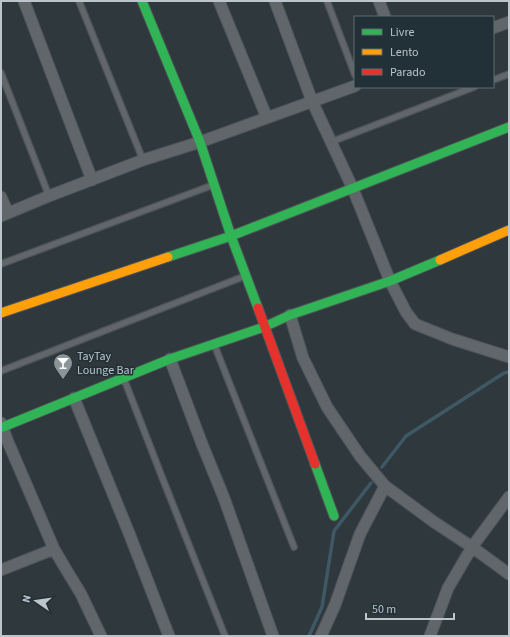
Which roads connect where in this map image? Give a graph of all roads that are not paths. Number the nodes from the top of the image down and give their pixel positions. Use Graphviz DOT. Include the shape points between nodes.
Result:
graph roads {
  1 [pos="24,1"];
  2 [pos="79,1"];
  3 [pos="142,1"];
  4 [pos="219,1"];
  5 [pos="275,1"];
  6 [pos="326,1"];
  7 [pos="379,1"];
  8 [pos="385,16"];
  9 [pos="509,22"];
  10 [pos="494,28"];
  11 [pos="354,72"];
  12 [pos="1,73"];
  13 [pos="509,74"];
  14 [pos="494,80"];
  15 [pos="354,86"];
  16 [pos="471,88"];
  17 [pos="312,101"];
  18 [pos="267,118"];
  19 [pos="509,127"];
  20 [pos="200,142"];
  21 [pos="331,142"];
  22 [pos="143,160"];
  23 [pos="92,180"];
  24 [pos="214,185"];
  25 [pos="353,189"];
  26 [pos="49,196"];
  27 [pos="1,197"];
  28 [pos="4,214"];
  29 [pos="509,230"];
  30 [pos="231,236"];
  31 [pos="1,264"];
  32 [pos="246,276"];
  33 [pos="390,281"];
  34 [pos="1,313"];
  35 [pos="290,315"];
  36 [pos="264,327"];
  37 [pos="214,344"];
  38 [pos="509,357"];
  39 [pos="170,359"];
  40 [pos="1,370"];
  41 [pos="124,378"];
  42 [pos="74,398"];
  43 [pos="2,425"];
  44 [pos="4,444"];
  45 [pos="385,486"];
  46 [pos="509,496"];
  47 [pos="334,516"];
  48 [pos="294,547"];
  49 [pos="472,547"];
  50 [pos="54,549"];
  51 [pos="1,570"];
  52 [pos="509,574"];
  53 [pos="101,636"];
  54 [pos="169,636"];
  55 [pos="225,636"];
  56 [pos="273,636"];
  57 [pos="321,636"];
  58 [pos="430,636"];
  1 -- 23 [label="street"];
  2 -- 22 [label="lane"];
  3 -- 20 [label="street"];
  4 -- 18 [label="street"];
  5 -- 17 [label="street"];
  6 -- 11 [label="lane"];
  7 -- 8 [label="street"];
  9 -- 10 [label="street"];
  12 -- 26 [label="lane"];
  13 -- 14 [label="lane"];
  15 -- 17 [label="street"];
  16 -- 21 [label="lane"];
  17 -- 18 [label="street"];
  17 -- 21 [label="street"];
  18 -- 20 [label="street"];
  19 -- 25 [label="street"];
  20 -- 22 [label="street"];
  20 -- 24 [label="street"];
  21 -- 25 [label="street"];
  22 -- 23 [label="street"];
  23 -- 26 [label="street"];
  24 -- 30 [label="street"];
  24 -- 31 [label="lane"];
  25 -- 30 [label="street"];
  25 -- 33 [label="street"];
  26 -- 28 [label="street"];
  27 -- 28 [label="street"];
  29 -- 33 [label="street"];
  30 -- 32 [label="street"];
  30 -- 34 [label="street"];
  32 -- 36 [label="street"];
  32 -- 40 [label="lane"];
  33 -- 35 [label="street"];
  33 -- 38 [label="street" via="415,324"];
  35 -- 36 [label="street"];
  35 -- 45 [label="street" via="304,358 327,407 360,456"];
  36 -- 37 [label="street"];
  36 -- 47 [label="street"];
  37 -- 39 [label="street"];
  37 -- 48 [label="lane"];
  39 -- 41 [label="street"];
  39 -- 56 [label="street" via="224,498"];
  41 -- 42 [label="street"];
  41 -- 55 [label="lane"];
  42 -- 43 [label="street"];
  42 -- 54 [label="street"];
  43 -- 44 [label="street"];
  44 -- 50 [label="street"];
  45 -- 49 [label="street"];
  45 -- 57 [label="street" via="360,534 335,605"];
  46 -- 49 [label="street"];
  49 -- 52 [label="street"];
  49 -- 58 [label="street" via="448,588"];
  50 -- 51 [label="street"];
  50 -- 53 [label="street" via="81,594"];
}
